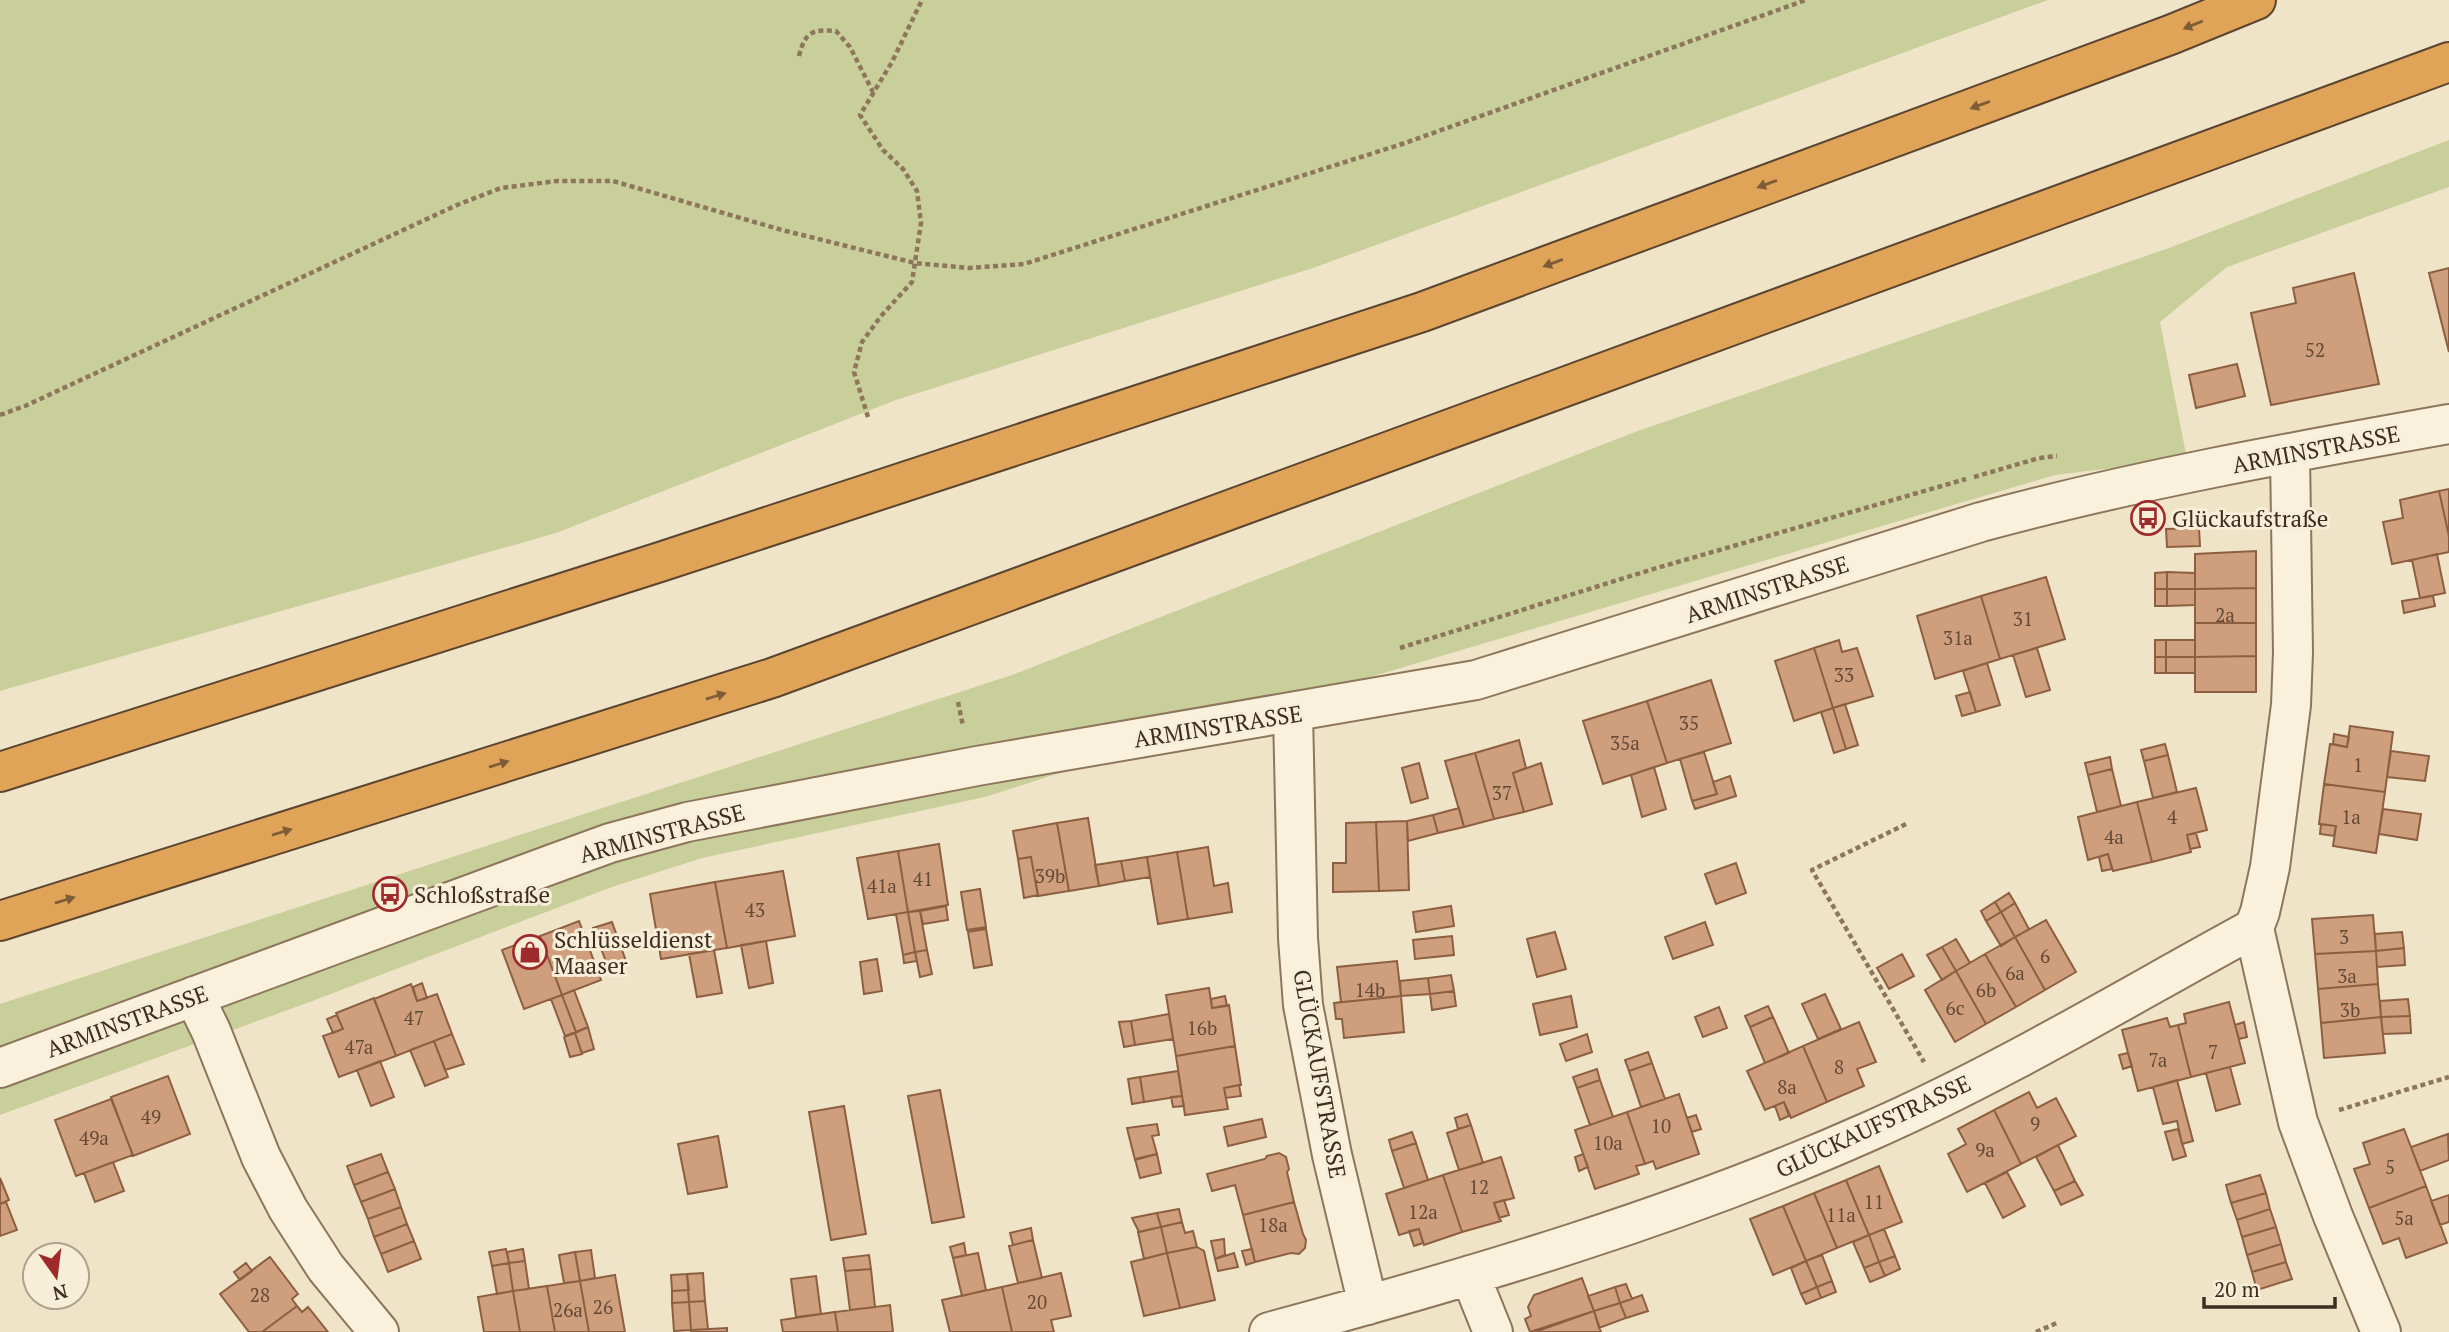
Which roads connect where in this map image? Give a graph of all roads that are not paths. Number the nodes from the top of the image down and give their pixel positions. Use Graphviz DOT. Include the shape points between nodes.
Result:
graph roads {
  1 [pos="2256,0"];
  2 [pos="2449,62"];
  3 [pos="2449,424"];
  4 [pos="2290,454"];
  5 [pos="1293,713"];
  6 [pos="0,772"];
  7 [pos="0,921"];
  8 [pos="2254,928"];
  9 [pos="194,996"];
  10 [pos="0,1068"];
  11 [pos="1470,1275"];
  12 [pos="1368,1305"];
  13 [pos="379,1332"];
  14 [pos="1269,1332"];
  15 [pos="1493,1332"];
  16 [pos="2381,1332"];
  1 -- 6 [label="highway, one-way" via="1422,312"];
  7 -- 2 [label="highway, one-way" via="772,678"];
  3 -- 4 [label="street, ARMINSTRASSE"];
  4 -- 5 [label="street, ARMINSTRASSE" via="2056,501 1476,680"];
  4 -- 8 [label="street" via="2291,705 2272,855"];
  5 -- 9 [label="street, ARMINSTRASSE" via="977,766 687,822 584,852"];
  5 -- 12 [label="street, GLÜCKAUFSTRASSE" via="1303,1005"];
  8 -- 11 [label="street, GLÜCKAUFSTRASSE" via="1873,1130 1747,1183"];
  8 -- 16 [label="street" via="2298,1122"];
  9 -- 10 [label="street, ARMINSTRASSE"];
  9 -- 13 [label="street" via="261,1157 288,1209 326,1268"];
  11 -- 12 [label="street, GLÜCKAUFSTRASSE"];
  11 -- 15 [label="street"];
  12 -- 14 [label="street, GLÜCKAUFSTRASSE"];
}
